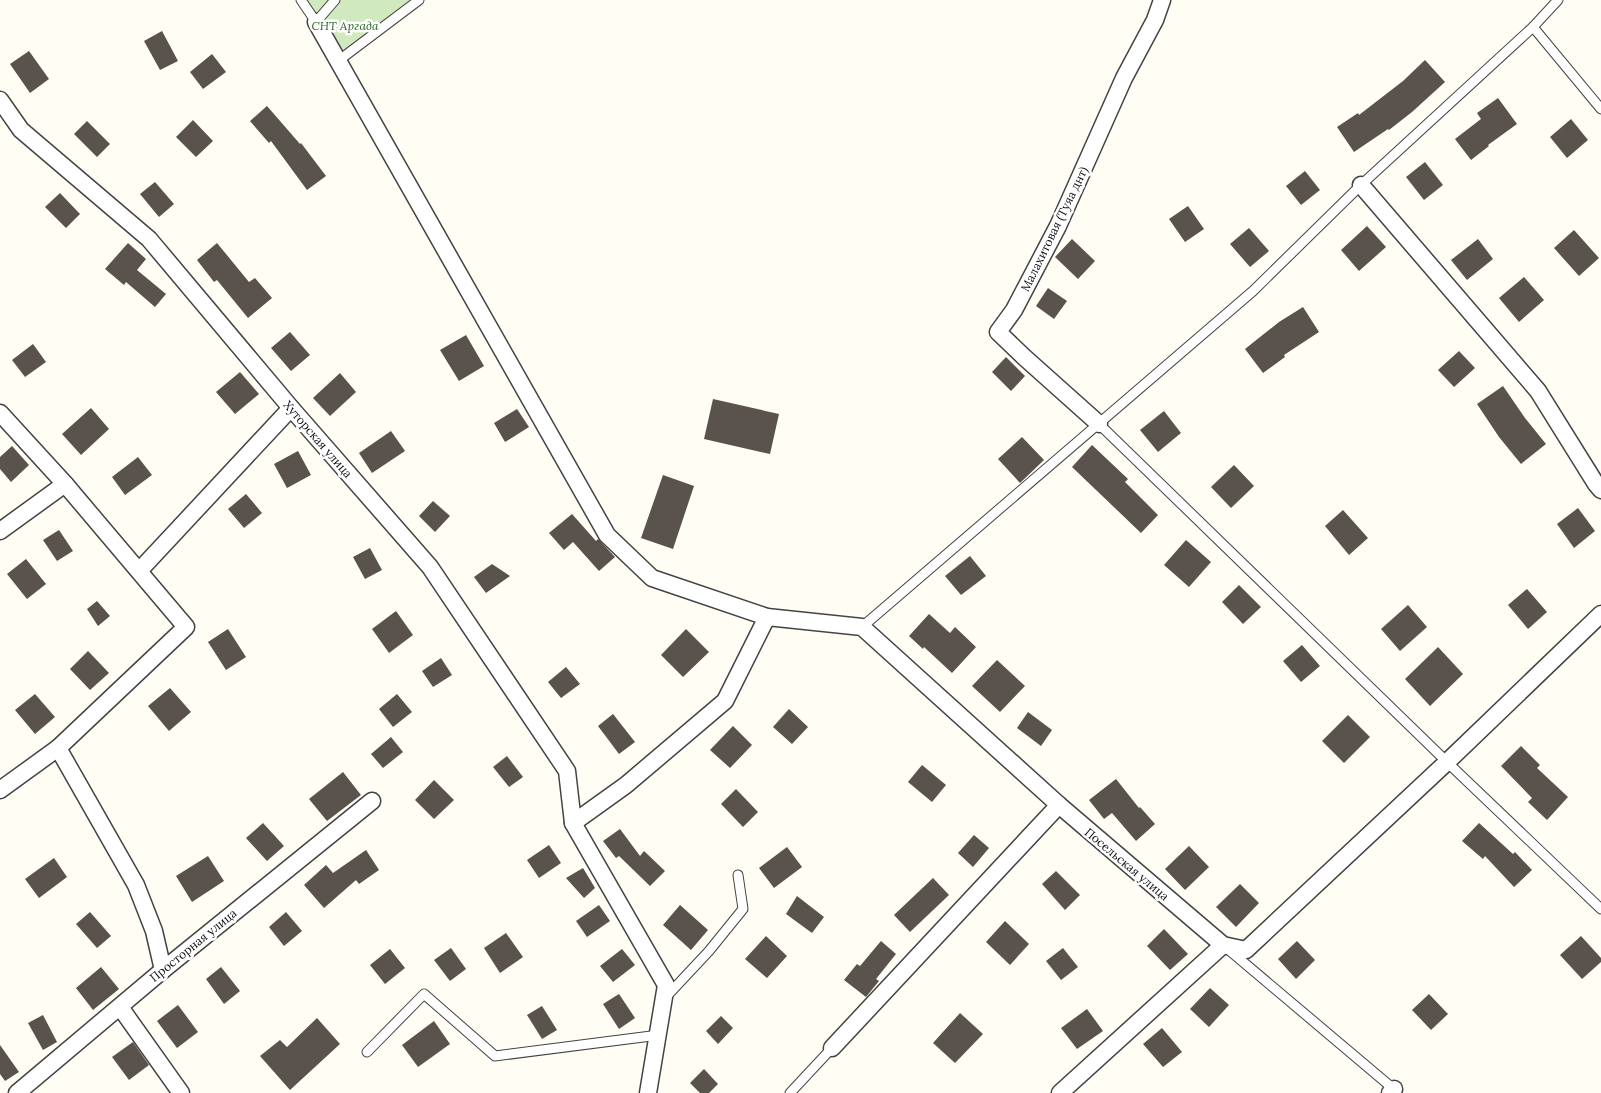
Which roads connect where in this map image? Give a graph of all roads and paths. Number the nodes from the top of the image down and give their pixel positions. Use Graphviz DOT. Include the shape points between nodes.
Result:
graph roads {
  1 [pos="301,0"];
  2 [pos="336,0"];
  3 [pos="420,0"];
  4 [pos="1162,0"];
  5 [pos="1558,0"];
  6 [pos="316,22"];
  7 [pos="1533,27"];
  8 [pos="338,61"];
  9 [pos="0,100"];
  10 [pos="1601,108"];
  11 [pos="1361,185"];
  12 [pos="291,408"];
  13 [pos="0,413"];
  14 [pos="1099,424"];
  15 [pos="65,484"];
  16 [pos="1601,490"];
  17 [pos="0,531"];
  18 [pos="139,571"];
  19 [pos="1601,614"];
  20 [pos="767,617"];
  21 [pos="862,628"];
  22 [pos="58,748"];
  23 [pos="1447,762"];
  24 [pos="0,790"];
  25 [pos="372,801"];
  26 [pos="1059,805"];
  27 [pos="573,823"];
  28 [pos="738,875"];
  29 [pos="1601,909"];
  30 [pos="1223,945"];
  31 [pos="163,970"];
  32 [pos="664,999"];
  33 [pos="120,1007"];
  34 [pos="658,1035"];
  35 [pos="832,1048"];
  36 [pos="367,1052"];
  37 [pos="1394,1092"];
  38 [pos="17,1093"];
  39 [pos="181,1093"];
  40 [pos="648,1093"];
  41 [pos="790,1093"];
  42 [pos="1060,1093"];
  1 -- 6 [label="lane"];
  2 -- 6 [label="lane"];
  3 -- 8 [label="lane"];
  4 -- 14 [label="street, Малахитовая (Туяа днт)" via="1058,226 1014,310 998,332"];
  5 -- 7 [label="lane"];
  6 -- 8 [label="street"];
  7 -- 10 [label="lane"];
  7 -- 11 [label="lane"];
  8 -- 20 [label="street" via="607,535 652,578"];
  9 -- 12 [label="street, Хуторская улица" via="21,130 149,239"];
  11 -- 14 [label="lane" via="1253,291"];
  11 -- 16 [label="street" via="1538,391"];
  12 -- 18 [label="street"];
  12 -- 27 [label="street, Хуторская улица" via="430,567 567,771"];
  13 -- 15 [label="street"];
  14 -- 21 [label="lane"];
  14 -- 23 [label="lane"];
  15 -- 17 [label="street"];
  15 -- 18 [label="street"];
  18 -- 22 [label="street" via="186,627"];
  19 -- 23 [label="street"];
  20 -- 21 [label="street"];
  20 -- 27 [label="street" via="725,701 626,785"];
  21 -- 26 [label="street, Посельская улица"];
  22 -- 24 [label="street"];
  22 -- 31 [label="street" via="136,885 154,931"];
  23 -- 29 [label="lane"];
  23 -- 30 [label="street" via="1246,950"];
  25 -- 31 [label="street, Просторная улица"];
  26 -- 30 [label="street, Посельская улица"];
  26 -- 35 [label="street"];
  27 -- 32 [label="street" via="666,985"];
  28 -- 32 [label="lane" via="743,909"];
  30 -- 37 [label="lane, Посельская улица"];
  30 -- 42 [label="street"];
  31 -- 33 [label="street, Просторная улица"];
  32 -- 34 [label="street"];
  33 -- 38 [label="street, Просторная улица"];
  33 -- 39 [label="street"];
  34 -- 36 [label="lane" via="495,1056 424,994"];
  34 -- 40 [label="street"];
  35 -- 41 [label="lane"];
}
